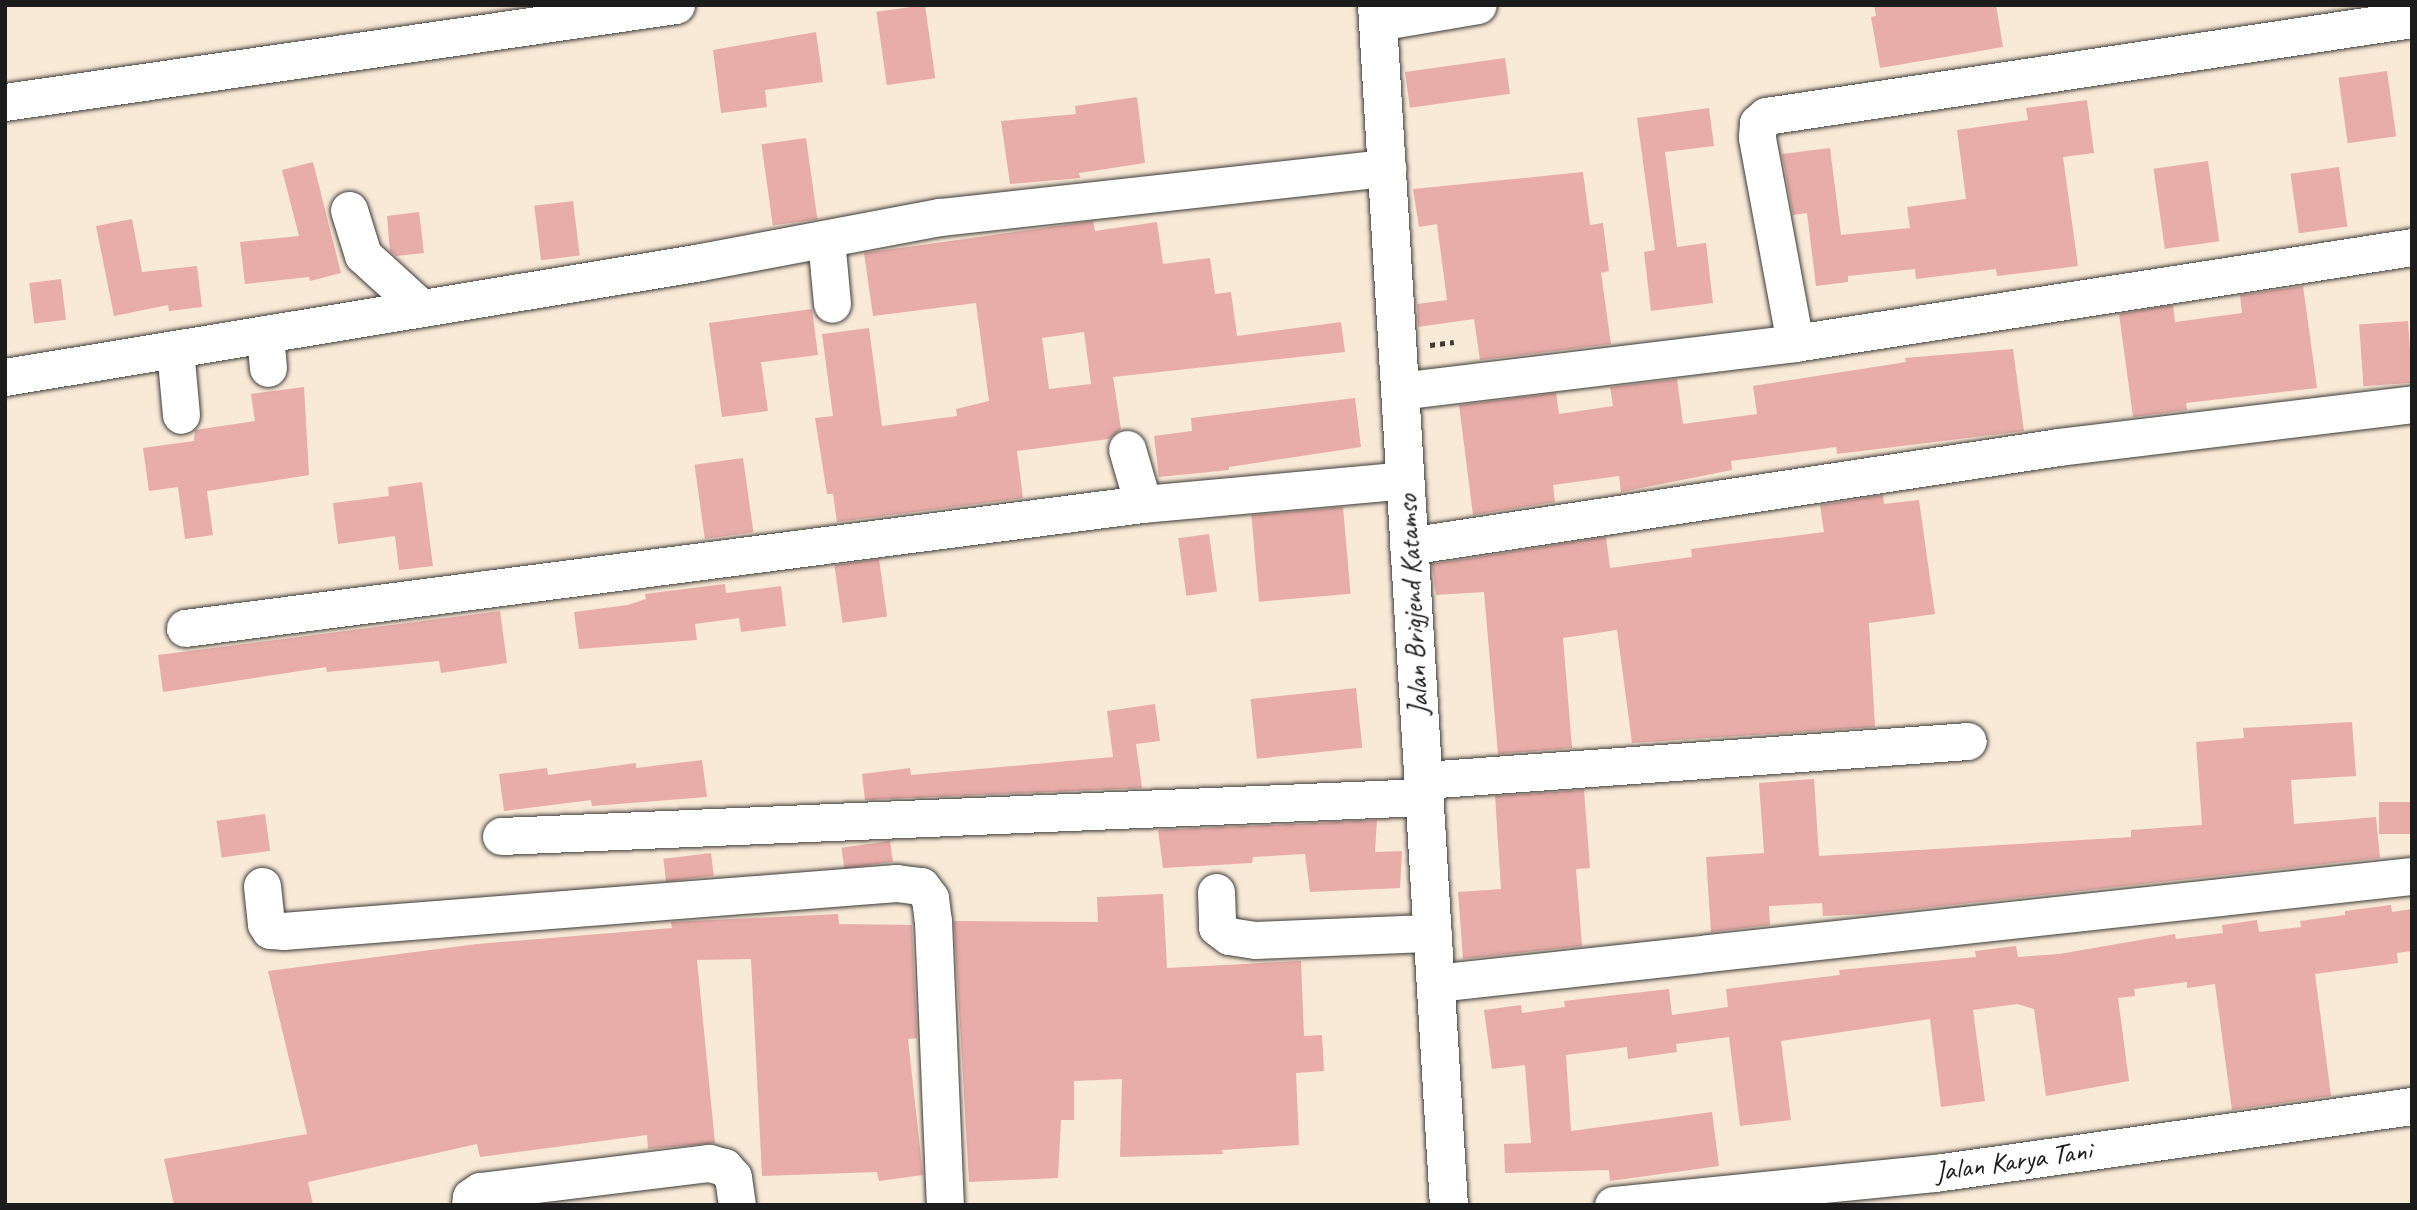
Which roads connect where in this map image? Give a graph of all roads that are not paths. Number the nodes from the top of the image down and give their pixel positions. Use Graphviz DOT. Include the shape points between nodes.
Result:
graph roads {
  1 [pos="676,5"];
  2 [pos="1478,5"];
  3 [pos="1378,13"];
  4 [pos="2412,19"];
  5 [pos="5,102"];
  6 [pos="1387,168"];
  7 [pos="349,210"];
  8 [pos="826,239"];
  9 [pos="2412,247"];
  10 [pos="832,304"];
  11 [pos="419,306"];
  12 [pos="1795,343"];
  13 [pos="175,348"];
  14 [pos="5,377"];
  15 [pos="1401,391"];
  16 [pos="2412,404"];
  17 [pos="181,415"];
  18 [pos="1127,449"];
  19 [pos="1405,480"];
  20 [pos="1143,504"];
  21 [pos="1408,546"];
  22 [pos="184,628"];
  23 [pos="1968,741"];
  24 [pos="1424,788"];
  25 [pos="501,836"];
  26 [pos="2412,876"];
  27 [pos="262,886"];
  28 [pos="1216,891"];
  29 [pos="1433,933"];
  30 [pos="1436,983"];
  31 [pos="2412,1105"];
  32 [pos="1752,1198"];
  33 [pos="470,1205"];
  34 [pos="737,1205"];
  35 [pos="945,1205"];
  36 [pos="1449,1205"];
  37 [pos="1613,1205"];
  1 -- 5 [label="street"];
  2 -- 3 [label="street"];
  3 -- 6 [label="highway, Jalan Brigjend Katamso"];
  4 -- 12 [label="street" via="1766,116 1759,123 1757,137"];
  6 -- 8 [label="street" via="940,217"];
  6 -- 15 [label="highway, Jalan Brigjend Katamso"];
  7 -- 11 [label="street" via="363,255"];
  8 -- 10 [label="street"];
  8 -- 11 [label="street"];
  9 -- 12 [label="street"];
  11 -- 13 [label="street" via="266,351"];
  12 -- 15 [label="street"];
  13 -- 14 [label="street"];
  13 -- 17 [label="street"];
  15 -- 19 [label="highway, Jalan Brigjend Katamso"];
  16 -- 21 [label="street" via="2059,447"];
  18 -- 20 [label="street"];
  19 -- 20 [label="street"];
  19 -- 21 [label="highway, Jalan Brigjend Katamso"];
  20 -- 22 [label="street"];
  21 -- 24 [label="highway, Jalan Brigjend Katamso"];
  23 -- 24 [label="street"];
  24 -- 25 [label="street"];
  24 -- 29 [label="highway, Jalan Brigjend Katamso"];
  26 -- 30 [label="street"];
  27 -- 35 [label="street" via="266,924 270,930 283,931 896,883 921,886 930,898 933,921"];
  28 -- 29 [label="street" via="1217,927 1229,936 1255,940"];
  29 -- 30 [label="highway, Jalan Brigjend Katamso"];
  30 -- 36 [label="highway, Jalan Brigjend Katamso"];
  31 -- 32 [label="street, Jalan Karya Tani"];
  32 -- 37 [label="street, Jalan Karya Tani"];
  33 -- 34 [label="street" via="480,1191 709,1164 724,1167 733,1177"];
}
